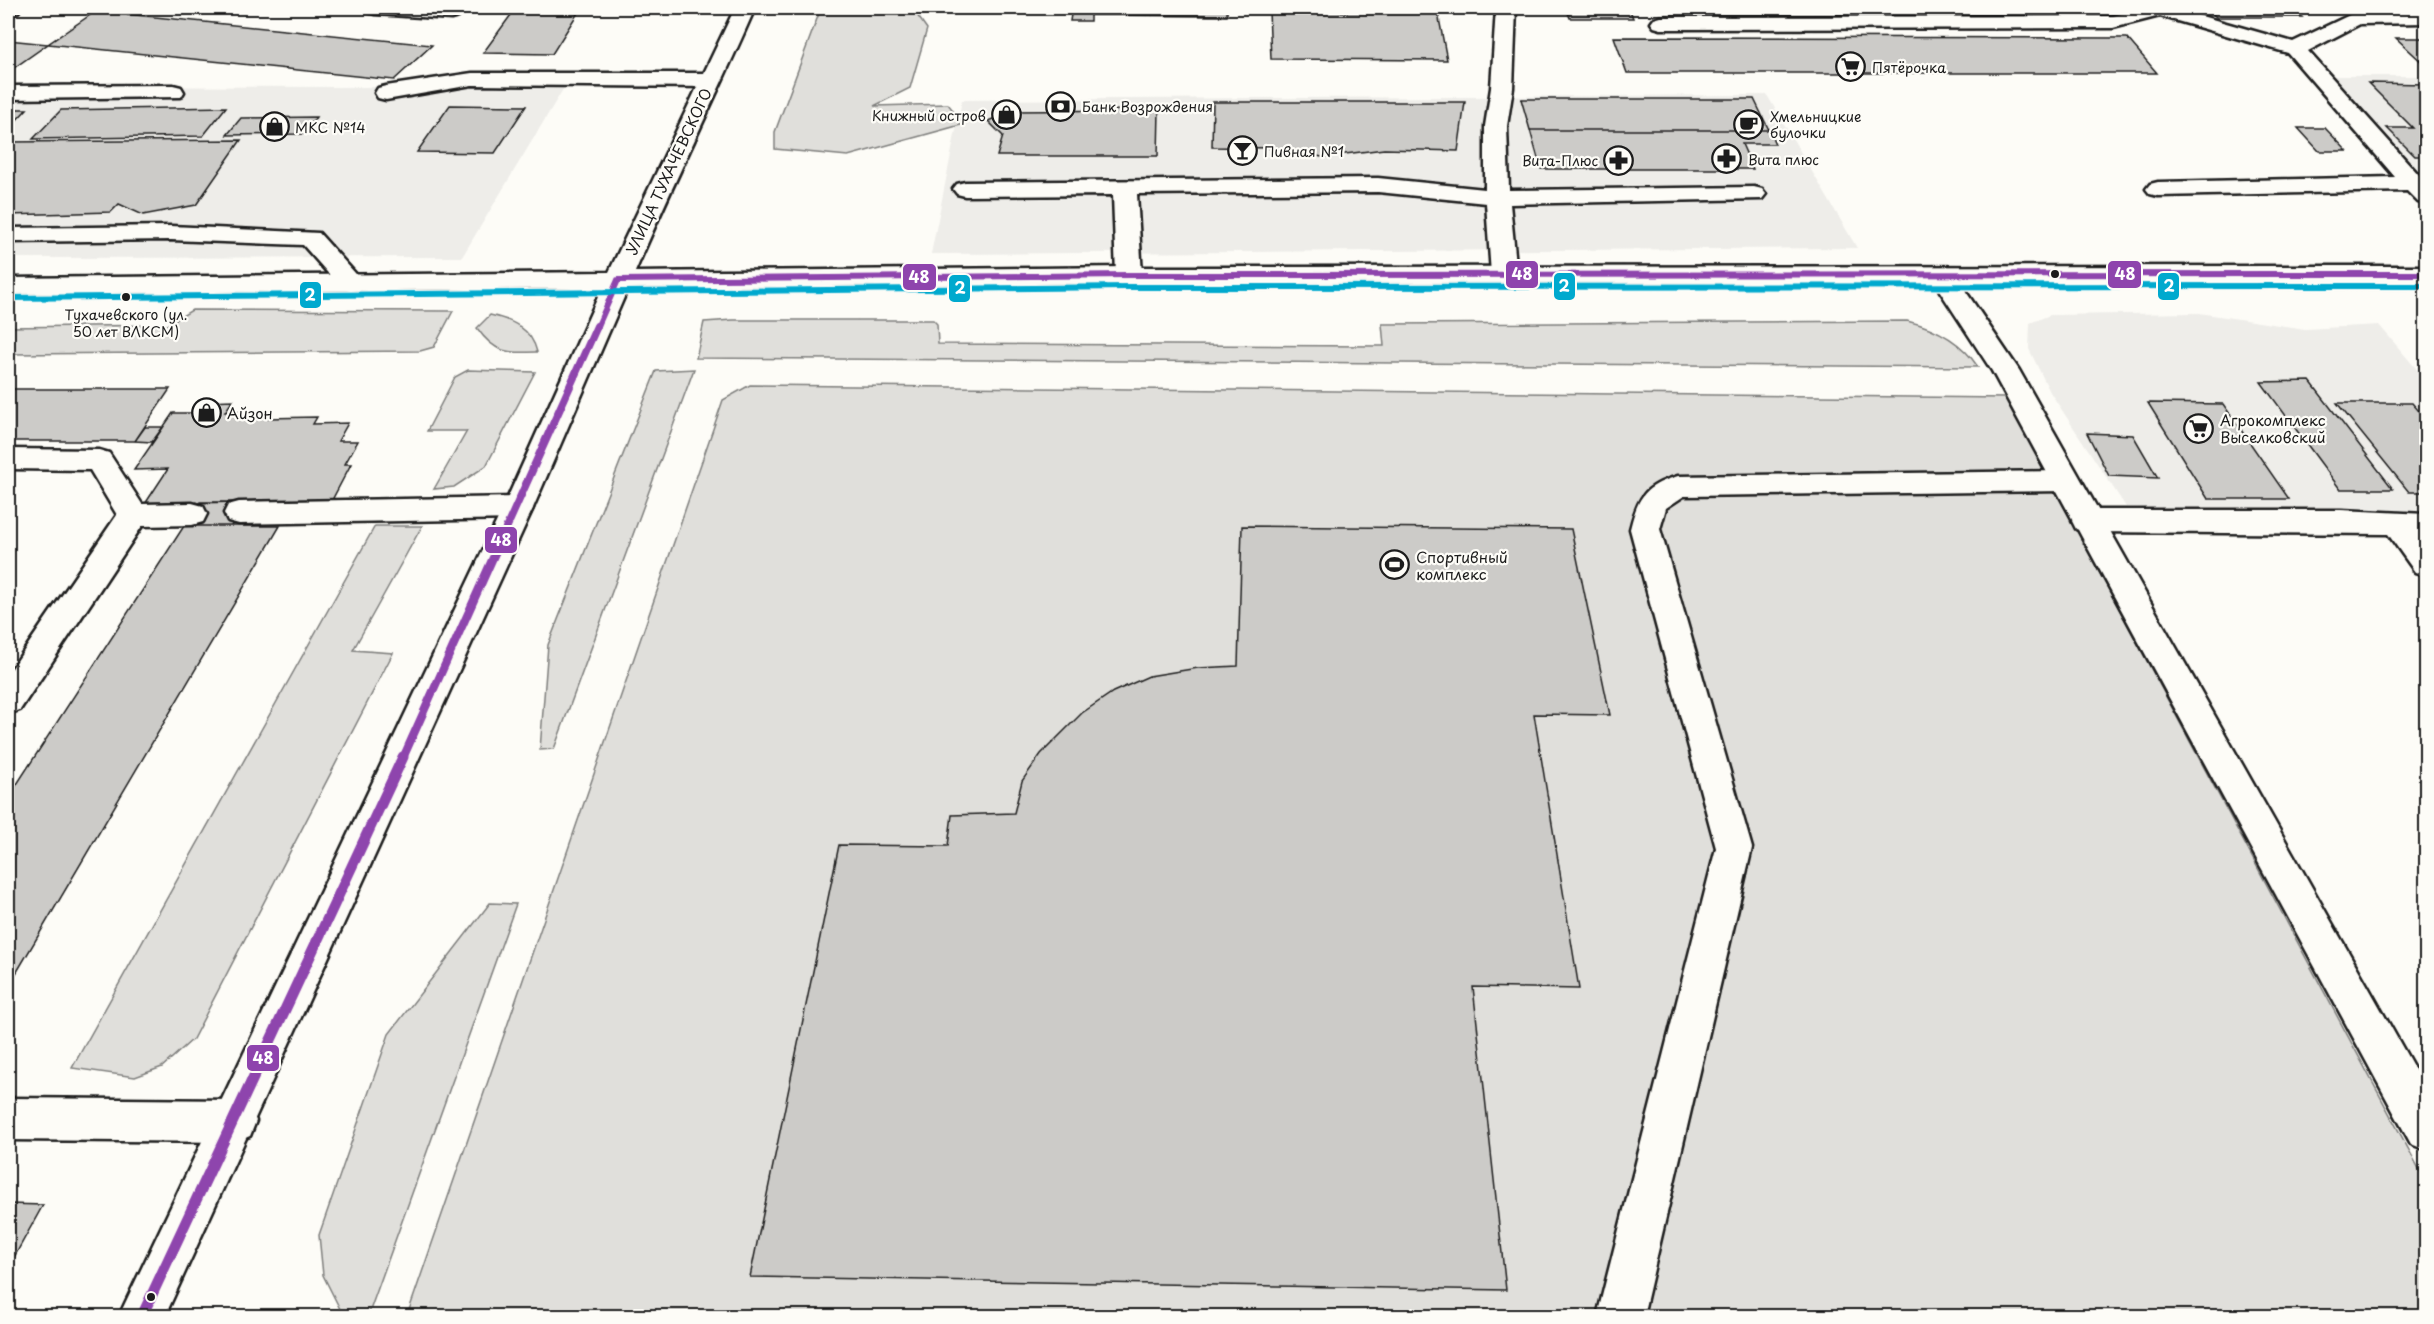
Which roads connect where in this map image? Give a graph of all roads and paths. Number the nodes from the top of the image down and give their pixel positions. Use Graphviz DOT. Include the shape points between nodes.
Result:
graph roads {
  1 [pos="375,8"];
  2 [pos="454,8"];
  3 [pos="745,8"];
  4 [pos="1506,8"];
  5 [pos="2158,9"];
  6 [pos="2427,17"];
  7 [pos="1661,23"];
  8 [pos="2295,49"];
  9 [pos="711,80"];
  10 [pos="173,92"];
  11 [pos="8,93"];
  12 [pos="386,93"];
  13 [pos="1125,187"];
  14 [pos="2422,187"];
  15 [pos="965,189"];
  16 [pos="2158,189"];
  17 [pos="1755,194"];
  18 [pos="1497,197"];
  19 [pos="8,235"];
  20 [pos="1504,274"];
  21 [pos="2427,274"];
  22 [pos="1129,275"];
  23 [pos="1943,276"];
  24 [pos="618,280"];
  25 [pos="351,282"];
  26 [pos="8,286"];
  27 [pos="8,459"];
  28 [pos="2065,481"];
  29 [pos="518,508"];
  30 [pos="239,513"];
  31 [pos="192,514"];
  32 [pos="133,515"];
  33 [pos="2087,520"];
  34 [pos="2396,523"];
  35 [pos="2427,525"];
  36 [pos="2427,564"];
  37 [pos="8,700"];
  38 [pos="8,1119"];
  39 [pos="235,1121"];
  40 [pos="2427,1130"];
  41 [pos="142,1317"];
  42 [pos="1620,1317"];
  1 -- 2 [label="street" via="451,13"];
  3 -- 9 [label="street, УЛИЦА ТУХАЧЕВСКОГО"];
  4 -- 18 [label="street" via="1496,126"];
  5 -- 7 [label="street" via="2114,22"];
  5 -- 8 [label="street"];
  6 -- 8 [label="street" via="2356,18"];
  8 -- 14 [label="street"];
  9 -- 12 [label="street" via="472,79"];
  9 -- 24 [label="street, УЛИЦА ТУХАЧЕВСКОГО"];
  10 -- 11 [label="street"];
  13 -- 15 [label="street"];
  13 -- 18 [label="street" via="1378,184"];
  13 -- 22 [label="street"];
  14 -- 16 [label="street"];
  17 -- 18 [label="street"];
  18 -- 20 [label="street"];
  19 -- 25 [label="street" via="171,233 310,238"];
  20 -- 22 [label="street"];
  20 -- 23 [label="street"];
  21 -- 23 [label="street"];
  22 -- 24 [label="street"];
  23 -- 28 [label="street" via="1991,345"];
  24 -- 25 [label="street"];
  24 -- 29 [label="street, УЛИЦА ТУХАЧЕВСКОГО"];
  25 -- 26 [label="street"];
  27 -- 32 [label="street" via="99,460"];
  28 -- 33 [label="street"];
  28 -- 42 [label="street" via="1678,486 1652,502 1645,529 1734,848"];
  29 -- 30 [label="street"];
  29 -- 39 [label="street, УЛИЦА ТУХАЧЕВСКОГО"];
  31 -- 32 [label="street"];
  32 -- 37 [label="street"];
  33 -- 34 [label="street"];
  33 -- 40 [label="street"];
  34 -- 35 [label="street"];
  34 -- 36 [label="street"];
  38 -- 39 [label="street"];
  39 -- 41 [label="street, УЛИЦА ТУХАЧЕВСКОГО"];
}
